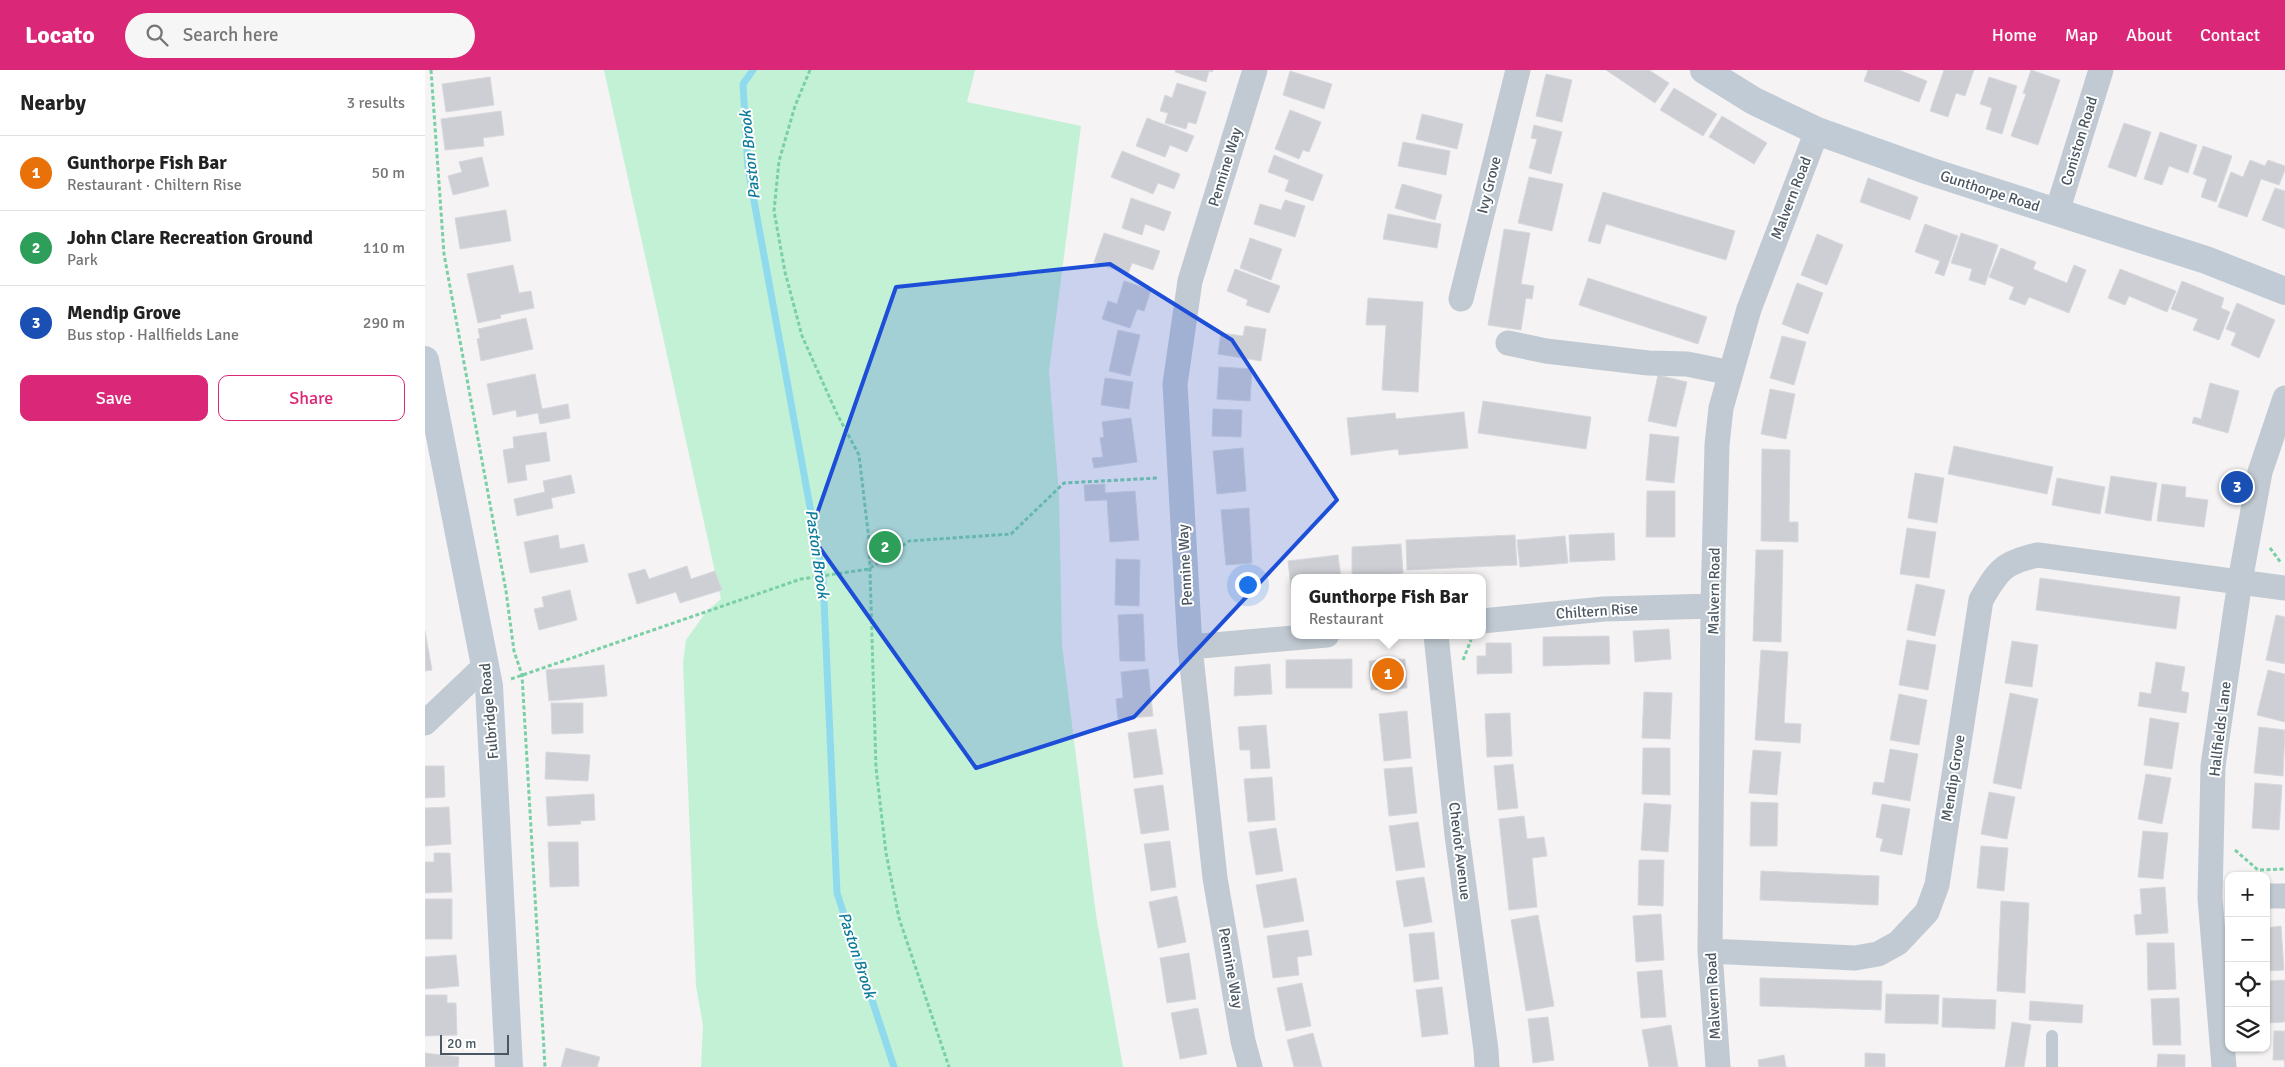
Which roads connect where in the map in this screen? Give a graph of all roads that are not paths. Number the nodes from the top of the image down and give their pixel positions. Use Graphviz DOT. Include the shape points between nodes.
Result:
graph roads {
  1 [pos="1255,70"];
  2 [pos="1518,70"];
  3 [pos="1705,70"];
  4 [pos="2101,70"];
  5 [pos="1817,131"];
  6 [pos="2057,212"];
  7 [pos="2285,291"];
  8 [pos="1461,299"];
  9 [pos="1507,343"];
  10 [pos="425,360"];
  11 [pos="1731,373"];
  12 [pos="2285,398"];
  13 [pos="2240,581"];
  14 [pos="2285,588"];
  15 [pos="1713,606"];
  16 [pos="1486,621"];
  17 [pos="1291,638"];
  18 [pos="1436,639"];
  19 [pos="1190,647"];
  20 [pos="488,675"];
  21 [pos="425,723"];
  22 [pos="2270,896"];
  23 [pos="2285,896"];
  24 [pos="2219,898"];
  25 [pos="1711,951"];
  26 [pos="2052,1036"];
  27 [pos="509,1067"];
  28 [pos="1250,1067"];
  29 [pos="1487,1067"];
  30 [pos="1717,1067"];
  31 [pos="2052,1067"];
  32 [pos="2224,1067"];
  1 -- 19 [label="street, Pennine Way" via="1190,281 1175,384"];
  2 -- 8 [label="street, Ivy Grove"];
  3 -- 5 [label="street, Gunthorpe Road" via="1754,101"];
  4 -- 6 [label="street, Coniston Road"];
  5 -- 6 [label="street, Gunthorpe Road"];
  5 -- 11 [label="street, Malvern Road" via="1749,309"];
  6 -- 7 [label="street, Gunthorpe Road" via="2206,260"];
  9 -- 11 [label="street" via="1648,363 1687,364"];
  10 -- 20 [label="street, Fulbridge Road"];
  11 -- 15 [label="street, Malvern Road" via="1721,408 1717,445"];
  12 -- 13 [label="street, Hallfields Lane" via="2260,472"];
  13 -- 14 [label="street, Mendip Grove"];
  13 -- 24 [label="street, Hallfields Lane" via="2213,766"];
  13 -- 25 [label="street, Mendip Grove" via="2038,554 2004,567 1981,600 1937,884 1927,912 1898,943 1878,954 1855,958"];
  15 -- 16 [label="street, Chiltern Rise" via="1604,609"];
  15 -- 25 [label="street, Malvern Road"];
  17 -- 19 [label="street"];
  18 -- 29 [label="street, Cheviot Avenue" via="1457,835"];
  19 -- 28 [label="street, Pennine Way" via="1215,878"];
  20 -- 21 [label="street"];
  20 -- 27 [label="street, Fulbridge Road"];
  22 -- 23 [label="street"];
  24 -- 32 [label="street, Hallfields Lane"];
  25 -- 30 [label="street, Malvern Road"];
  26 -- 31 [label="lane"];
}
